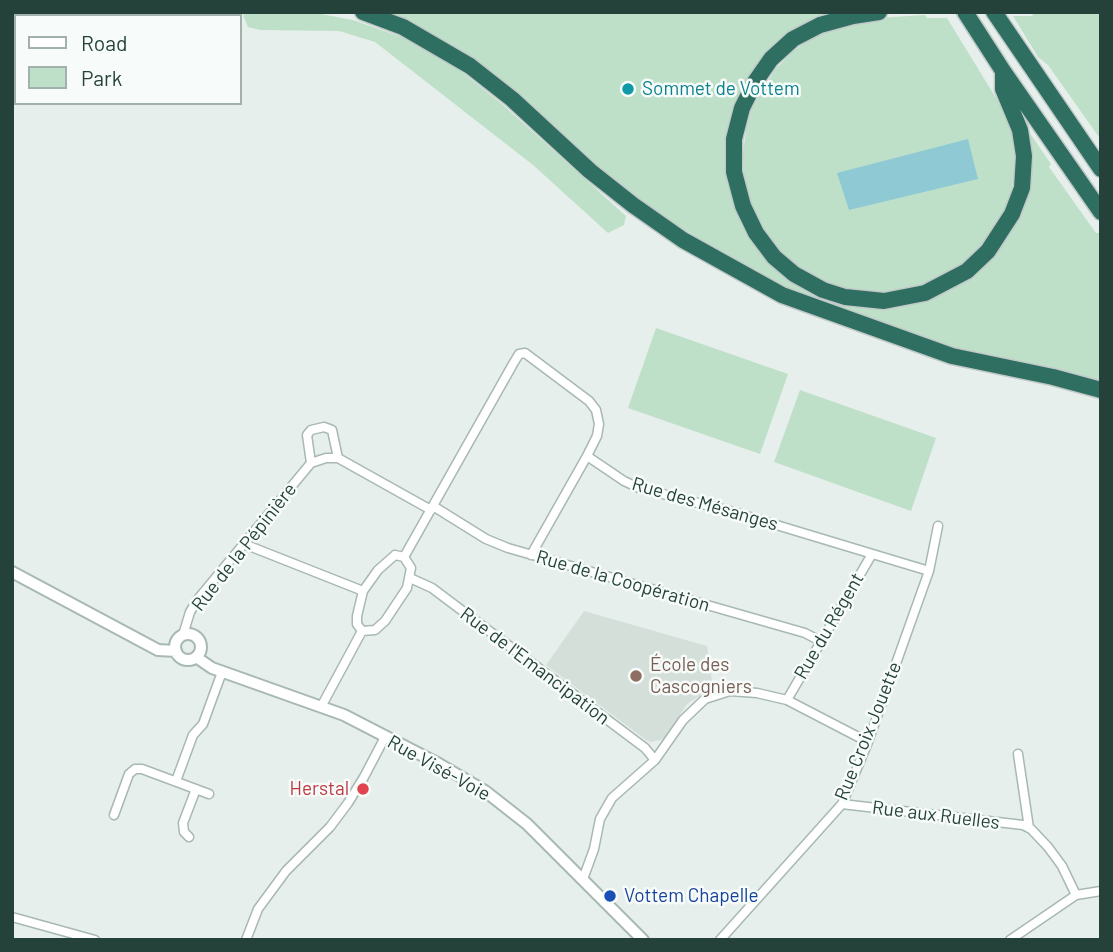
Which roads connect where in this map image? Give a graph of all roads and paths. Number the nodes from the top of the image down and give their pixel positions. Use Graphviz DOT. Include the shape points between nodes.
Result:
graph roads {
  1 [pos="363,12"];
  2 [pos="879,12"];
  3 [pos="965,12"];
  4 [pos="994,12"];
  5 [pos="1003,71"];
  6 [pos="1101,169"];
  7 [pos="1101,212"];
  8 [pos="1101,390"];
  9 [pos="587,456"];
  10 [pos="338,458"];
  11 [pos="311,463"];
  12 [pos="432,508"];
  13 [pos="937,526"];
  14 [pos="244,544"];
  15 [pos="872,554"];
  16 [pos="531,555"];
  17 [pos="404,557"];
  18 [pos="929,571"];
  19 [pos="12,572"];
  20 [pos="410,578"];
  21 [pos="363,591"];
  22 [pos="362,631"];
  23 [pos="183,635"];
  24 [pos="820,640"];
  25 [pos="176,651"];
  26 [pos="196,657"];
  27 [pos="222,672"];
  28 [pos="787,699"];
  29 [pos="321,707"];
  30 [pos="385,737"];
  31 [pos="868,742"];
  32 [pos="1018,754"];
  33 [pos="655,761"];
  34 [pos="176,781"];
  35 [pos="196,789"];
  36 [pos="209,794"];
  37 [pos="842,804"];
  38 [pos="114,815"];
  39 [pos="1029,828"];
  40 [pos="189,837"];
  41 [pos="583,879"];
  42 [pos="1101,891"];
  43 [pos="1076,895"];
  44 [pos="12,917"];
  45 [pos="95,940"];
  46 [pos="246,940"];
  47 [pos="643,940"];
  48 [pos="720,940"];
  49 [pos="1010,940"];
  1 -- 8 [label="highway" via="403,27 470,66 633,205 683,240 782,295 953,356"];
  2 -- 5 [label="highway" via="820,24 793,39 755,82 734,139 734,172 756,233 774,257 823,290 884,301 925,293 967,271 988,251 1013,214 1022,188 1020,130 1003,89"];
  3 -- 5 [label="highway"];
  4 -- 6 [label="highway"];
  5 -- 7 [label="highway"];
  9 -- 12 [label="street" via="599,431 594,406 525,353 519,354"];
  9 -- 15 [label="street, Rue des Mésanges" via="639,488"];
  9 -- 16 [label="street"];
  10 -- 11 [label="street"];
  10 -- 11 [label="street" via="332,429 324,427 307,435"];
  10 -- 12 [label="street, Rue de la Coopération"];
  11 -- 14 [label="street, Rue de la Pépinière"];
  12 -- 16 [label="street, Rue de la Coopération" via="495,543"];
  12 -- 17 [label="street"];
  13 -- 18 [label="street, Rue Croix Jouette"];
  14 -- 21 [label="street"];
  14 -- 23 [label="street, Rue de la Pépinière" via="198,599"];
  15 -- 18 [label="street, Rue des Mésanges"];
  15 -- 24 [label="street, Rue du Régent"];
  16 -- 24 [label="street, Rue de la Coopération"];
  17 -- 20 [label="street" via="411,568"];
  17 -- 21 [label="street" via="395,555 388,560"];
  18 -- 31 [label="street, Rue Croix Jouette"];
  19 -- 25 [label="street, Rue Visé-Voie" via="158,650"];
  20 -- 22 [label="street" via="385,621 375,630"];
  20 -- 33 [label="street, Rue de l'Emancipation" via="432,588 645,748"];
  21 -- 22 [label="street" via="357,616"];
  22 -- 29 [label="street"];
  23 -- 25 [label="street" via="176,642"];
  23 -- 26 [label="street" via="200,642"];
  24 -- 28 [label="street, Rue du Régent"];
  25 -- 26 [label="street, Rue Visé-Voie" via="184,659"];
  26 -- 27 [label="street, Rue Visé-Voie"];
  27 -- 29 [label="street, Rue Visé-Voie"];
  27 -- 34 [label="street"];
  28 -- 31 [label="street"];
  28 -- 33 [label="street" via="730,691 705,699 683,720"];
  29 -- 30 [label="street, Rue Visé-Voie"];
  30 -- 41 [label="street, Rue Visé-Voie" via="485,791 527,824"];
  30 -- 46 [label="street" via="348,803 258,909"];
  31 -- 37 [label="street, Rue Croix Jouette"];
  32 -- 39 [label="street, Rue aux Ruelles"];
  33 -- 41 [label="street" via="612,798 600,819"];
  34 -- 35 [label="street"];
  34 -- 38 [label="street" via="142,769 131,770"];
  35 -- 36 [label="street"];
  35 -- 40 [label="street" via="183,824"];
  37 -- 39 [label="street, Rue aux Ruelles"];
  37 -- 48 [label="street, Rue Croix Jouette"];
  39 -- 43 [label="street" via="1062,866"];
  41 -- 47 [label="street, Rue Visé-Voie"];
  42 -- 43 [label="street"];
  43 -- 49 [label="street"];
  44 -- 45 [label="street"];
}
